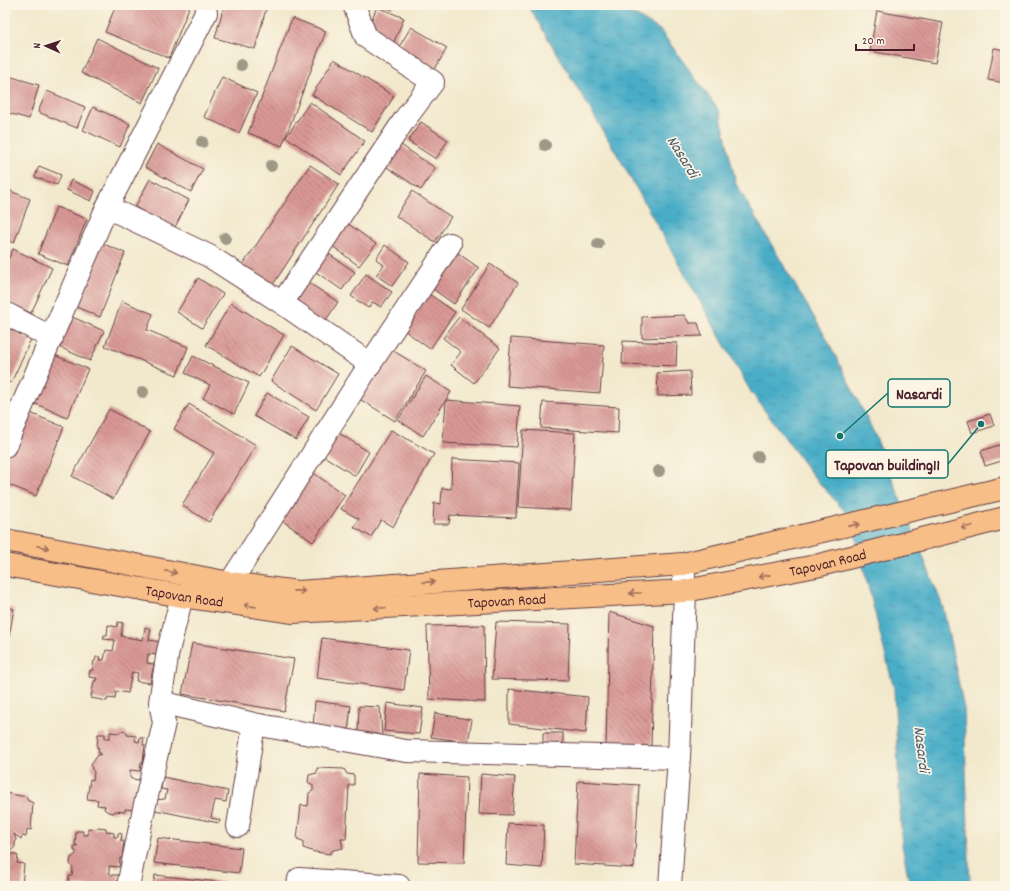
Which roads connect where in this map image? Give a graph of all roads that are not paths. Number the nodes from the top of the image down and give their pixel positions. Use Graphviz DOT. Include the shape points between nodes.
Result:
graph roads {
  1 [pos="354,5"];
  2 [pos="206,13"];
  3 [pos="107,207"];
  4 [pos="450,244"];
  5 [pos="282,304"];
  6 [pos="5,313"];
  7 [pos="52,338"];
  8 [pos="370,364"];
  9 [pos="5,446"];
  10 [pos="1005,488"];
  11 [pos="1005,518"];
  12 [pos="5,540"];
  13 [pos="683,564"];
  14 [pos="5,565"];
  15 [pos="230,583"];
  16 [pos="685,591"];
  17 [pos="182,596"];
  18 [pos="160,702"];
  19 [pos="254,724"];
  20 [pos="679,758"];
  21 [pos="238,826"];
  22 [pos="128,886"];
  23 [pos="298,886"];
  24 [pos="398,886"];
  25 [pos="670,886"];
  1 -- 5 [label="street" via="366,37 433,82 405,119"];
  2 -- 3 [label="street"];
  3 -- 5 [label="street" via="209,256"];
  3 -- 7 [label="street"];
  4 -- 8 [label="street"];
  5 -- 8 [label="street"];
  6 -- 7 [label="street"];
  7 -- 9 [label="street"];
  8 -- 15 [label="street"];
  13 -- 10 [label="main road, one-way"];
  11 -- 16 [label="main road, Tapovan Road, one-way" via="816,566"];
  12 -- 15 [label="main road, one-way"];
  15 -- 13 [label="main road, one-way" via="298,592"];
  13 -- 16 [label="street"];
  14 -- 17 [label="main road, Tapovan Road"];
  16 -- 17 [label="main road, Tapovan Road, one-way" via="293,612"];
  16 -- 20 [label="street"];
  17 -- 18 [label="street" via="168,651"];
  18 -- 19 [label="street"];
  18 -- 22 [label="street" via="164,723"];
  19 -- 20 [label="street" via="406,751"];
  19 -- 21 [label="street"];
  20 -- 25 [label="street"];
  23 -- 24 [label="street" via="299,879"];
}
